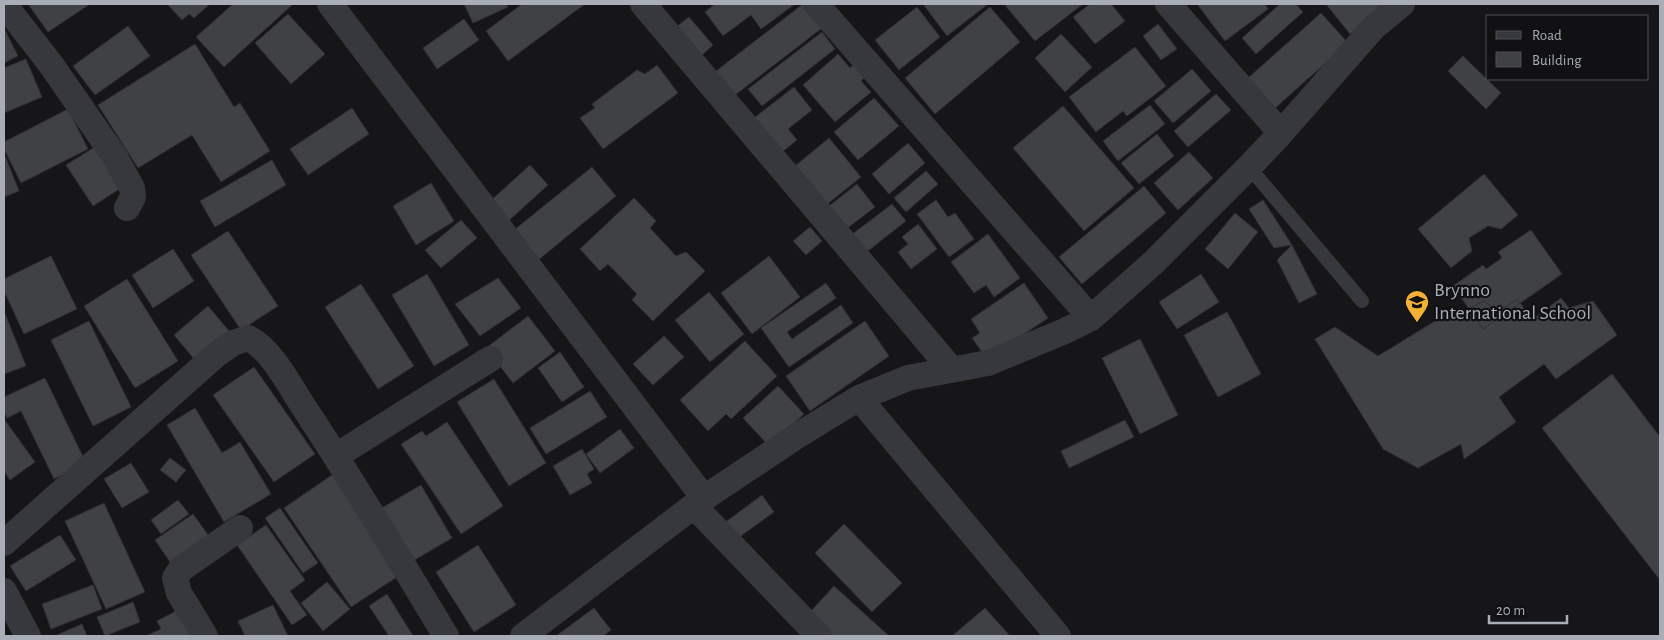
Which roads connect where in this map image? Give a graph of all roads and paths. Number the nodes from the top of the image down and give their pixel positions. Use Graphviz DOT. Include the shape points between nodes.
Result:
graph roads {
  1 [pos="4,4"];
  2 [pos="330,4"];
  3 [pos="643,4"];
  4 [pos="816,4"];
  5 [pos="1168,4"];
  6 [pos="1402,4"];
  7 [pos="1281,133"];
  8 [pos="1249,167"];
  9 [pos="127,208"];
  10 [pos="1362,301"];
  11 [pos="1091,318"];
  12 [pos="490,359"];
  13 [pos="952,370"];
  14 [pos="859,398"];
  15 [pos="336,456"];
  16 [pos="699,502"];
  17 [pos="240,528"];
  18 [pos="4,542"];
  19 [pos="4,591"];
  20 [pos="28,636"];
  21 [pos="205,636"];
  22 [pos="446,636"];
  23 [pos="523,636"];
  24 [pos="819,636"];
  25 [pos="1058,636"];
  1 -- 9 [label="street" via="115,157 132,188 133,198"];
  2 -- 16 [label="street"];
  3 -- 13 [label="street"];
  4 -- 11 [label="street"];
  5 -- 7 [label="street"];
  6 -- 7 [label="street" via="1374,27"];
  7 -- 8 [label="street"];
  8 -- 10 [label="lane"];
  8 -- 11 [label="street" via="1154,262"];
  11 -- 13 [label="street" via="988,363"];
  12 -- 15 [label="street"];
  13 -- 14 [label="street" via="908,378"];
  14 -- 16 [label="street"];
  14 -- 25 [label="street"];
  15 -- 18 [label="street" via="270,357 256,341 248,338 217,354"];
  15 -- 22 [label="street"];
  16 -- 23 [label="street"];
  16 -- 24 [label="street"];
  17 -- 21 [label="street" via="181,569 175,578 179,593"];
  19 -- 20 [label="street"];
}
